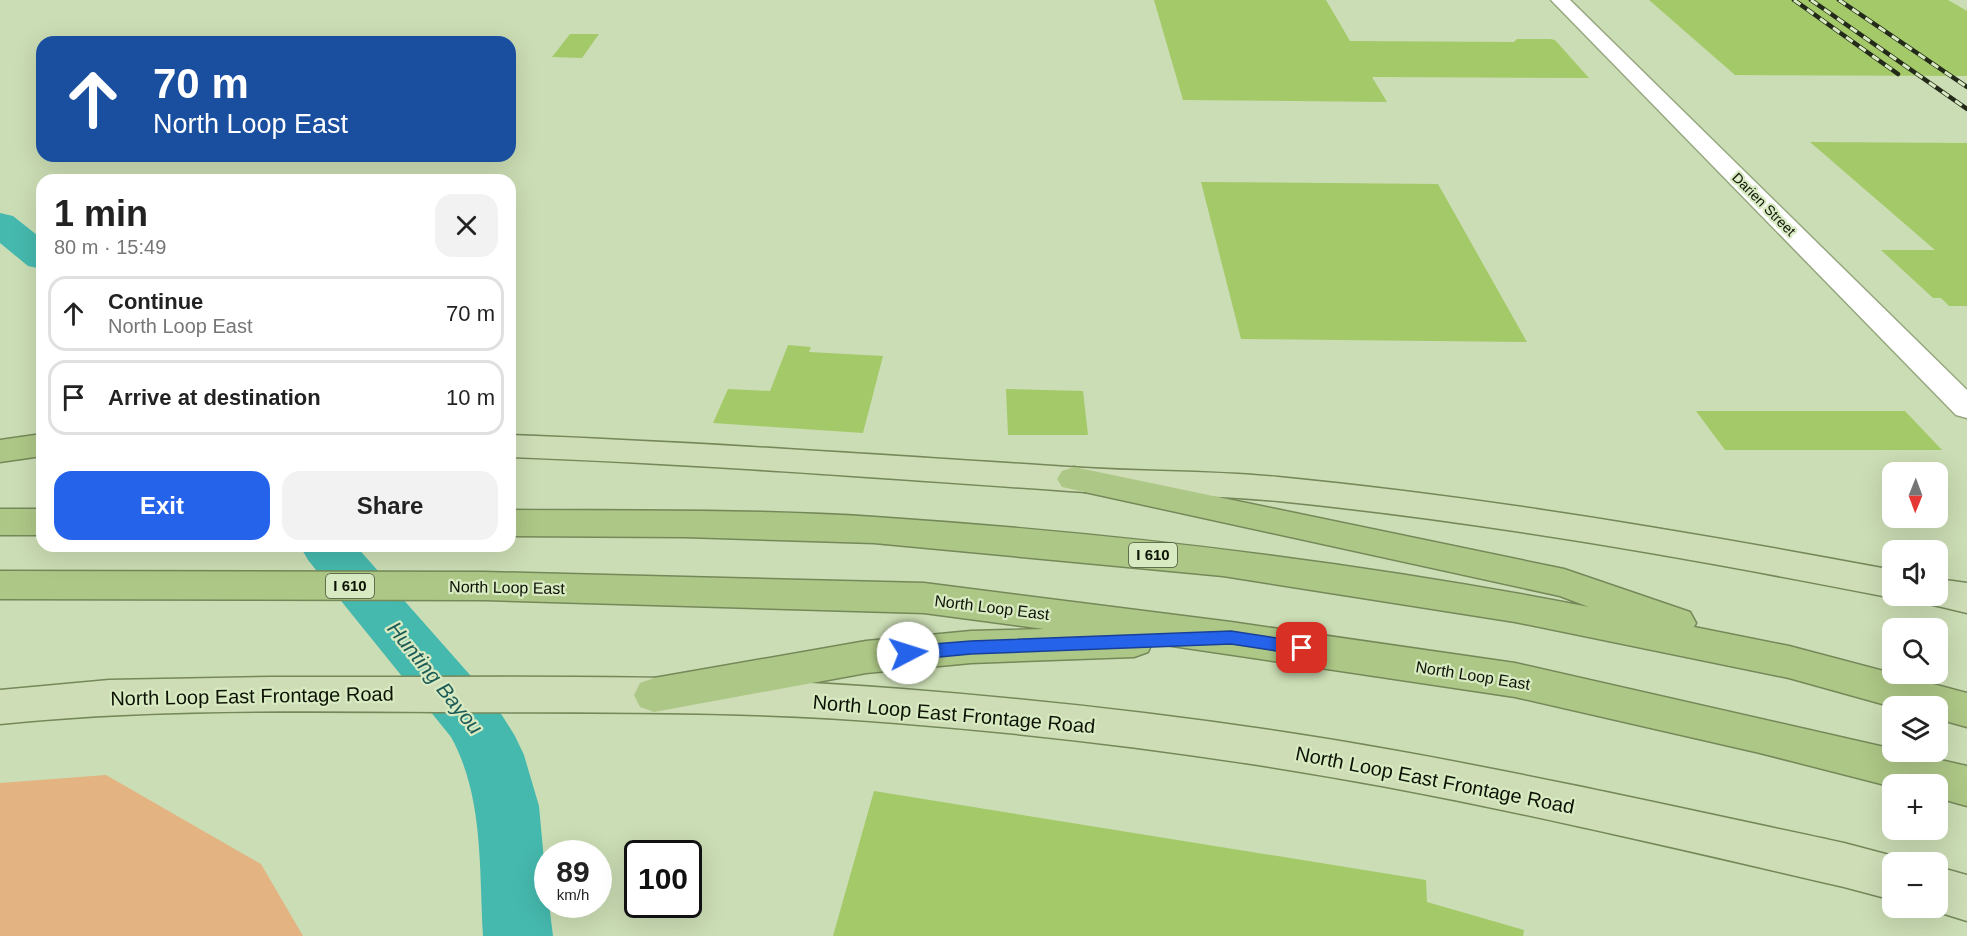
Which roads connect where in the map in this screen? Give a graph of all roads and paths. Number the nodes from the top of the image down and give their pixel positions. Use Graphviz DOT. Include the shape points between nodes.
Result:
graph roads {
  1 [pos="1560,0"];
  2 [pos="1967,408"];
  3 [pos="0,441"];
  4 [pos="36,443"];
  5 [pos="36,444"];
  6 [pos="516,446"];
  7 [pos="0,451"];
  8 [pos="1074,479"];
  9 [pos="0,522"];
  10 [pos="36,522"];
  11 [pos="516,524"];
  12 [pos="1882,582"];
  13 [pos="0,585"];
  14 [pos="1948,595"];
  15 [pos="1967,598"];
  16 [pos="1231,638"];
  17 [pos="1789,662"];
  18 [pos="654,695"];
  19 [pos="0,707"];
  20 [pos="1967,710"];
  21 [pos="1967,786"];
  22 [pos="1882,875"];
  23 [pos="1948,893"];
  24 [pos="1967,898"];
  1 -- 2 [label="street, Darien Street"];
  3 -- 4 [label="main road"];
  5 -- 7 [label="highway"];
  6 -- 8 [label="main road" via="659,451"];
  8 -- 12 [label="main road" via="1276,489 1505,516"];
  8 -- 17 [label="highway" via="1564,583"];
  9 -- 10 [label="highway"];
  11 -- 17 [label="highway, I 610" via="874,530 1222,562 1515,607"];
  13 -- 16 [label="highway, North Loop East / I 610" via="485,586 924,598"];
  14 -- 15 [label="main road"];
  16 -- 18 [label="highway" via="971,647 866,657"];
  16 -- 21 [label="highway, North Loop East / I 610" via="1515,680"];
  17 -- 20 [label="highway, I 610"];
  18 -- 19 [label="main road, North Loop East Frontage Road" via="162,694"];
  18 -- 22 [label="main road, North Loop East Frontage Road" via="858,703 1241,744 1471,783"];
  23 -- 24 [label="main road"];
}
